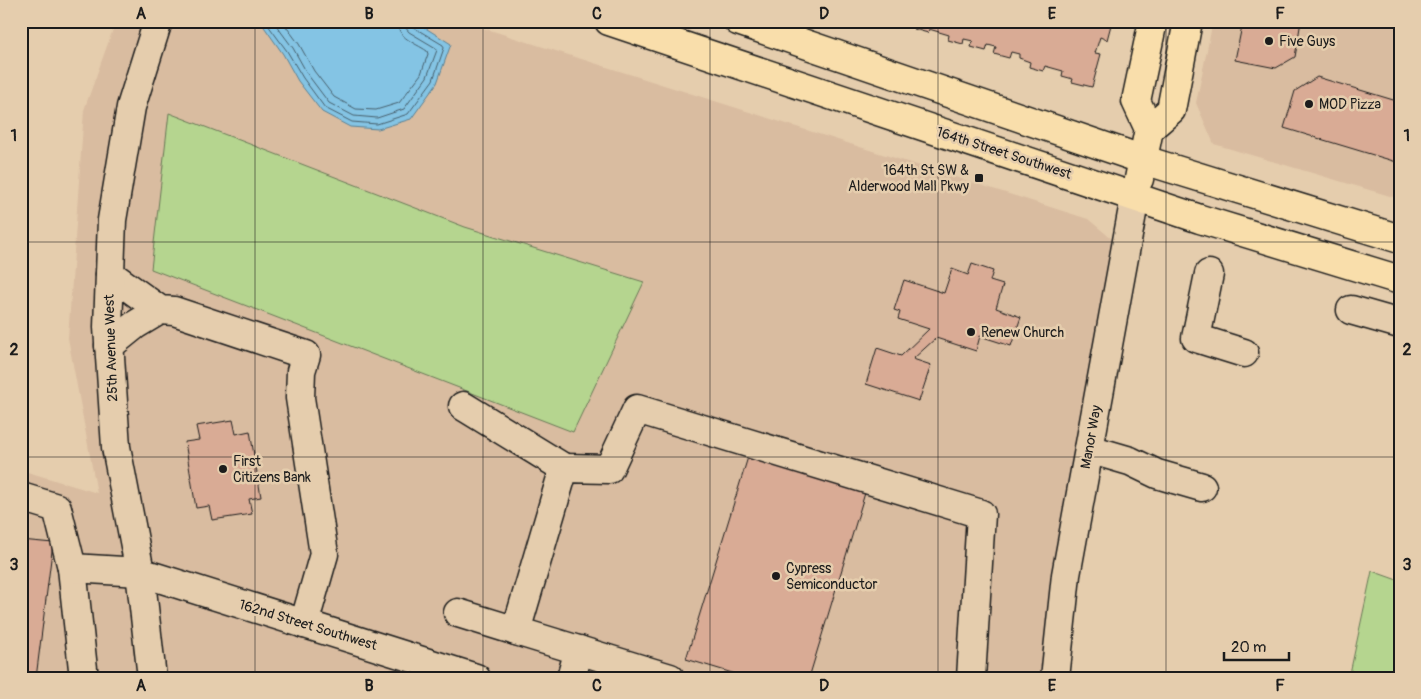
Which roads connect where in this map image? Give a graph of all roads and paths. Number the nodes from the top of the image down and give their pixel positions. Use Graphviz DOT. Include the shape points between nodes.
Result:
graph roads {
  1 [pos="158,21"];
  2 [pos="609,21"];
  3 [pos="738,21"];
  4 [pos="1153,21"];
  5 [pos="1188,21"];
  6 [pos="1149,130"];
  7 [pos="1144,160"];
  8 [pos="1135,197"];
  9 [pos="1400,239"];
  10 [pos="110,274"];
  11 [pos="1209,274"];
  12 [pos="1400,280"];
  13 [pos="160,310"];
  14 [pos="1351,310"];
  15 [pos="1400,324"];
  16 [pos="109,346"];
  17 [pos="1244,353"];
  18 [pos="463,406"];
  19 [pos="1089,449"];
  20 [pos="564,468"];
  21 [pos="1202,487"];
  22 [pos="21,497"];
  23 [pos="72,568"];
  24 [pos="140,572"];
  25 [pos="458,613"];
  26 [pos="304,624"];
  27 [pos="516,631"];
  28 [pos="579,650"];
  29 [pos="84,678"];
  30 [pos="152,678"];
  31 [pos="476,678"];
  32 [pos="571,678"];
  33 [pos="670,678"];
  34 [pos="971,678"];
  35 [pos="1055,678"];
  1 -- 10 [label="street, 25th Avenue West" via="131,106 112,220"];
  2 -- 8 [label="main road, 164th Street Southwest"];
  3 -- 7 [label="main road"];
  4 -- 6 [label="main road" via="1136,102"];
  5 -- 6 [label="main road" via="1171,110"];
  6 -- 7 [label="main road"];
  7 -- 8 [label="main road"];
  7 -- 9 [label="main road"];
  8 -- 12 [label="main road, 164th Street Southwest"];
  8 -- 19 [label="street, Manor Way"];
  10 -- 13 [label="street"];
  10 -- 16 [label="street, 25th Avenue West"];
  11 -- 17 [label="street" via="1196,338"];
  13 -- 16 [label="street"];
  13 -- 26 [label="street" via="174,311 306,355 301,371 300,398 324,554"];
  14 -- 15 [label="street"];
  16 -- 24 [label="street, 25th Avenue West" via="116,447"];
  18 -- 20 [label="street"];
  19 -- 21 [label="street"];
  19 -- 35 [label="street, Manor Way" via="1066,575"];
  20 -- 27 [label="street"];
  20 -- 34 [label="street" via="609,469 636,408 981,514"];
  22 -- 23 [label="street" via="57,508"];
  23 -- 24 [label="street, 162nd Street Southwest"];
  23 -- 29 [label="street"];
  24 -- 26 [label="street, 162nd Street Southwest"];
  24 -- 30 [label="street, 25th Avenue West"];
  25 -- 27 [label="street"];
  26 -- 31 [label="street, 162nd Street Southwest"];
  27 -- 28 [label="street"];
  28 -- 32 [label="street"];
  28 -- 33 [label="street"];
}
